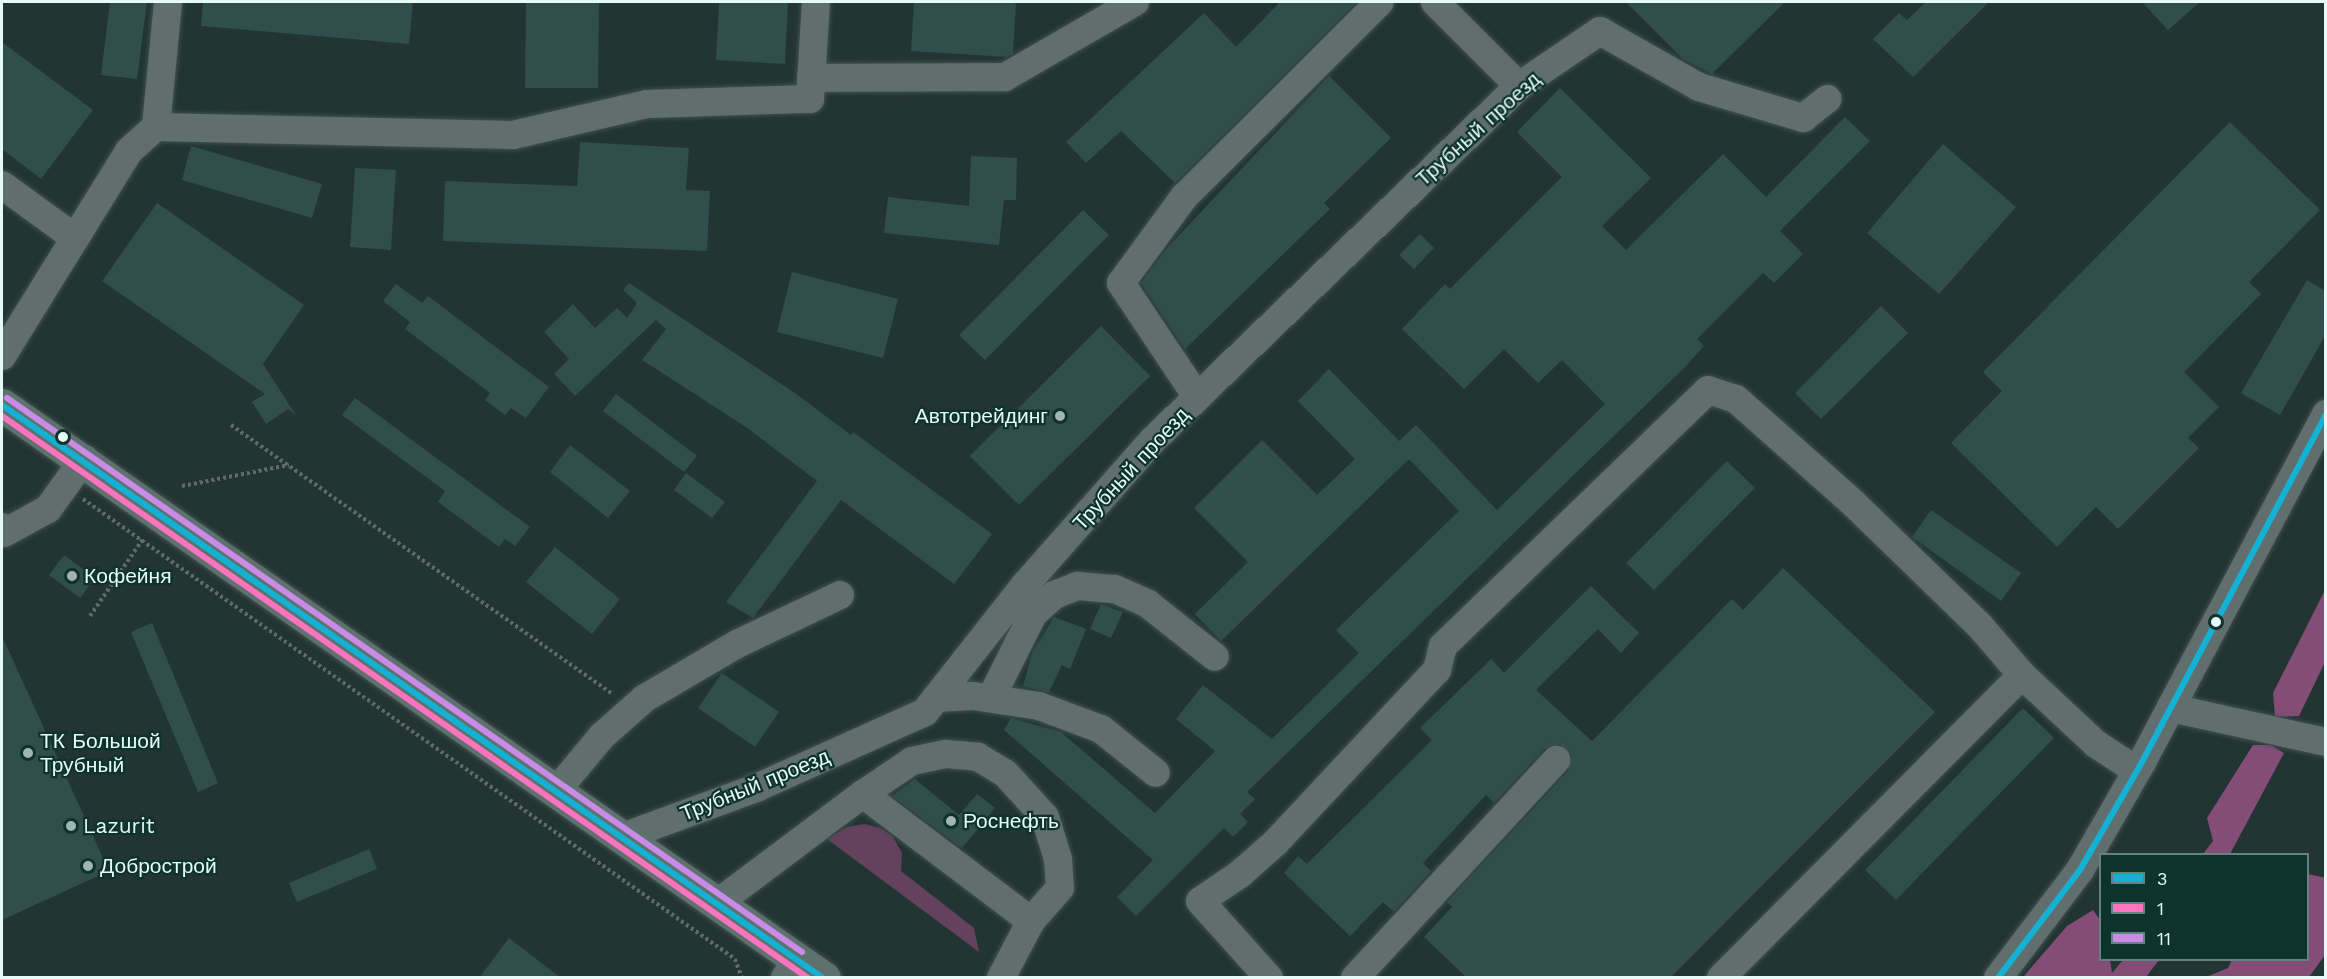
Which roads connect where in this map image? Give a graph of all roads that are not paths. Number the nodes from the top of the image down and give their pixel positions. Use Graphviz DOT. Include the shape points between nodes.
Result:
graph roads {
  1 [pos="168,2"];
  2 [pos="816,2"];
  3 [pos="1135,2"];
  4 [pos="1380,2"];
  5 [pos="1435,2"];
  6 [pos="811,78"];
  7 [pos="1519,86"];
  8 [pos="1827,99"];
  9 [pos="156,127"];
  10 [pos="2,184"];
  11 [pos="75,238"];
  12 [pos="2,356"];
  13 [pos="1197,397"];
  14 [pos="2,405"];
  15 [pos="2325,414"];
  16 [pos="84,459"];
  17 [pos="3,530"];
  18 [pos="840,595"];
  19 [pos="1215,657"];
  20 [pos="2022,675"];
  21 [pos="936,698"];
  22 [pos="991,698"];
  23 [pos="2171,708"];
  24 [pos="2325,742"];
  25 [pos="1556,760"];
  26 [pos="2136,770"];
  27 [pos="1156,773"];
  28 [pos="558,789"];
  29 [pos="863,794"];
  30 [pos="625,836"];
  31 [pos="719,902"];
  32 [pos="1030,921"];
  33 [pos="791,969"];
  34 [pos="824,978"];
  35 [pos="1002,978"];
  36 [pos="1269,978"];
  37 [pos="1355,978"];
  38 [pos="1721,978"];
  39 [pos="1998,978"];
  1 -- 9 [label="street"];
  2 -- 6 [label="street"];
  3 -- 6 [label="street" via="1005,77"];
  4 -- 13 [label="street" via="1184,197 1121,283"];
  5 -- 7 [label="street"];
  6 -- 9 [label="street" via="810,99 648,104 513,135"];
  7 -- 8 [label="street, Трубный проезд" via="1600,31 1699,87 1803,118"];
  7 -- 13 [label="street, Трубный проезд"];
  9 -- 11 [label="street" via="129,151"];
  10 -- 11 [label="street"];
  11 -- 12 [label="street"];
  13 -- 21 [label="street, Трубный проезд" via="1152,441 1032,577"];
  14 -- 16 [label="main road"];
  15 -- 23 [label="street"];
  16 -- 17 [label="street" via="48,509"];
  16 -- 28 [label="main road"];
  18 -- 28 [label="street" via="737,644 633,708 602,736"];
  19 -- 22 [label="street" via="1148,604 1116,589 1078,586 1054,595 1033,614"];
  20 -- 26 [label="street" via="2096,744"];
  20 -- 36 [label="street" via="1980,626 1852,503 1736,399 1708,390 1443,646 1437,670 1276,842 1240,874 1200,901"];
  20 -- 38 [label="street"];
  21 -- 22 [label="street"];
  21 -- 30 [label="street, Трубный проезд" via="925,712 756,788"];
  22 -- 27 [label="street" via="1038,706 1101,729"];
  23 -- 24 [label="street"];
  23 -- 26 [label="street"];
  25 -- 37 [label="street"];
  26 -- 39 [label="street" via="2080,870"];
  28 -- 30 [label="main road"];
  29 -- 31 [label="street"];
  29 -- 32 [label="street"];
  29 -- 32 [label="street" via="912,761 946,754 978,757 1005,773 1045,817 1058,859 1060,888"];
  30 -- 31 [label="main road"];
  31 -- 33 [label="main road"];
  32 -- 35 [label="street"];
  33 -- 34 [label="main road"];
}
